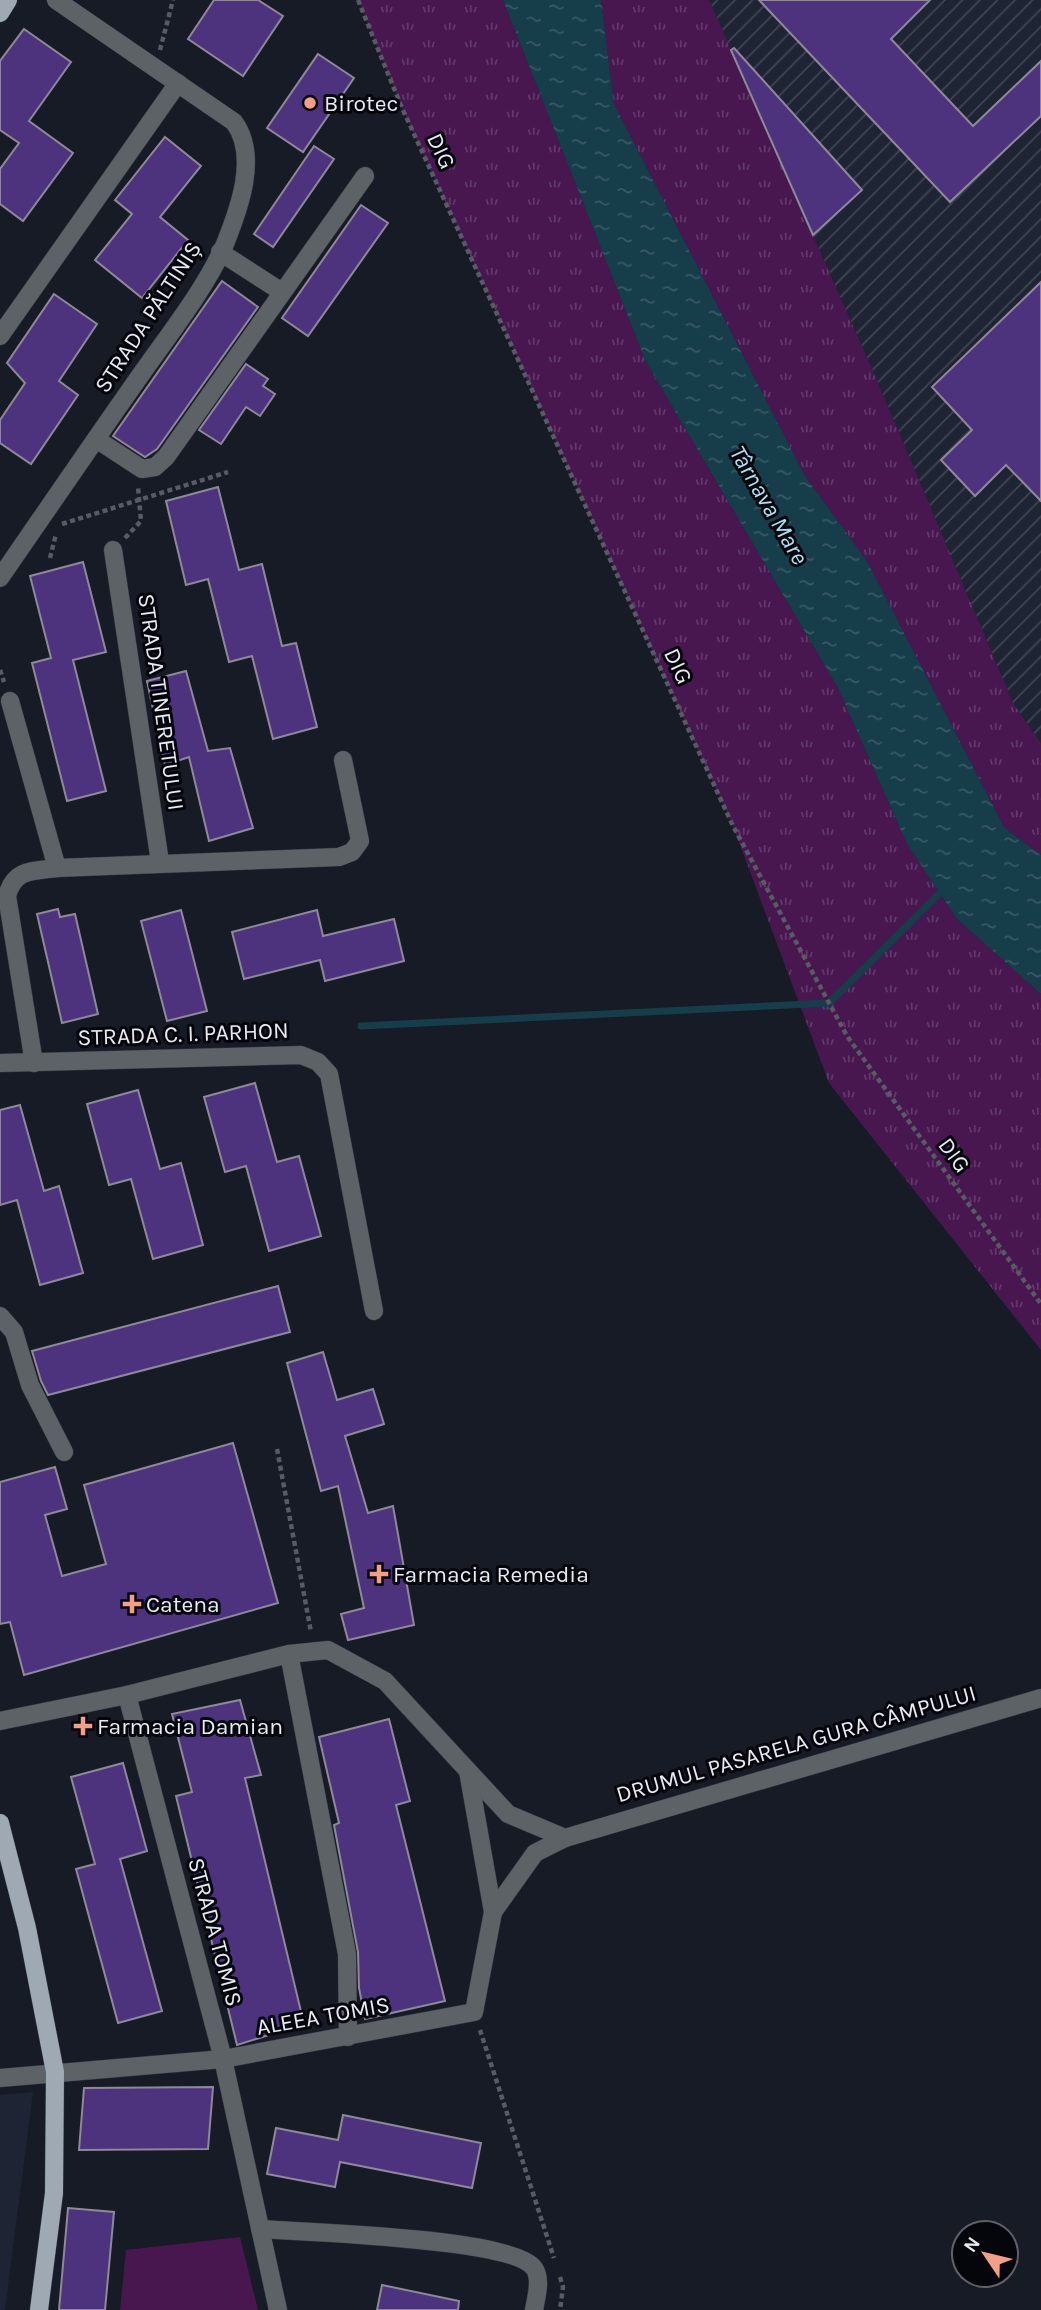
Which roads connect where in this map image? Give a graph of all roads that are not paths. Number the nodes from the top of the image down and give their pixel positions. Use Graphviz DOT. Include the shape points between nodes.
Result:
graph roads {
  1 [pos="8,0"];
  2 [pos="56,0"];
  3 [pos="0,13"];
  4 [pos="178,83"];
  5 [pos="365,176"];
  6 [pos="220,252"];
  7 [pos="282,292"];
  8 [pos="0,336"];
  9 [pos="96,439"];
  10 [pos="113,550"];
  11 [pos="0,578"];
  12 [pos="10,701"];
  13 [pos="343,760"];
  14 [pos="160,862"];
  15 [pos="57,868"];
  16 [pos="0,1062"];
  17 [pos="34,1063"];
  18 [pos="374,1311"];
  19 [pos="0,1316"];
  20 [pos="64,1452"];
  21 [pos="289,1654"];
  22 [pos="127,1695"];
  23 [pos="1041,1698"];
  24 [pos="0,1721"];
  25 [pos="468,1771"];
  26 [pos="0,1826"];
  27 [pos="565,1838"];
  28 [pos="494,1912"];
  29 [pos="348,2036"];
  30 [pos="223,2059"];
  31 [pos="55,2072"];
  32 [pos="0,2078"];
  33 [pos="261,2229"];
  34 [pos="39,2310"];
  35 [pos="278,2310"];
  36 [pos="534,2310"];
  1 -- 3 [label="main road"];
  2 -- 4 [label="street, STRADA PĂLTINIȘ"];
  4 -- 6 [label="street, STRADA PĂLTINIȘ" via="234,122 243,134 247,156 242,191"];
  4 -- 8 [label="street"];
  5 -- 7 [label="street"];
  6 -- 7 [label="street"];
  6 -- 9 [label="street, STRADA PĂLTINIȘ" via="182,316"];
  7 -- 9 [label="street" via="155,467 142,469"];
  9 -- 11 [label="street, STRADA PĂLTINIȘ"];
  10 -- 14 [label="street, STRADA TINERETULUI"];
  12 -- 15 [label="street"];
  13 -- 14 [label="street" via="360,841 352,852 339,857"];
  14 -- 15 [label="street"];
  15 -- 17 [label="street" via="21,872 10,883 7,896"];
  16 -- 17 [label="street, STRADA C. I. PARHON"];
  17 -- 18 [label="street, STRADA C. I. PARHON" via="301,1055 318,1062 329,1074"];
  19 -- 20 [label="street" via="14,1332 30,1385"];
  21 -- 22 [label="street"];
  21 -- 25 [label="street" via="328,1650 385,1681"];
  21 -- 29 [label="street" via="347,1954"];
  22 -- 24 [label="street"];
  22 -- 30 [label="street, STRADA TOMIS"];
  23 -- 27 [label="street, DRUMUL PASARELA GURA CÂMPULUI"];
  25 -- 27 [label="street" via="508,1814"];
  25 -- 28 [label="street"];
  26 -- 31 [label="main road" via="27,1928"];
  27 -- 28 [label="street, DRUMUL PASARELA GURA CÂMPULUI" via="535,1853"];
  28 -- 29 [label="street, ALEEA TOMIS" via="474,2012"];
  29 -- 30 [label="street, ALEEA TOMIS"];
  30 -- 31 [label="street, ALEEA TOMIS"];
  30 -- 33 [label="street, STRADA TOMIS"];
  31 -- 32 [label="street, ALEEA TOMIS"];
  31 -- 34 [label="main road" via="54,2193"];
  33 -- 35 [label="street, STRADA TOMIS"];
  33 -- 36 [label="street" via="483,2246 507,2253 534,2268 538,2278"];
}
